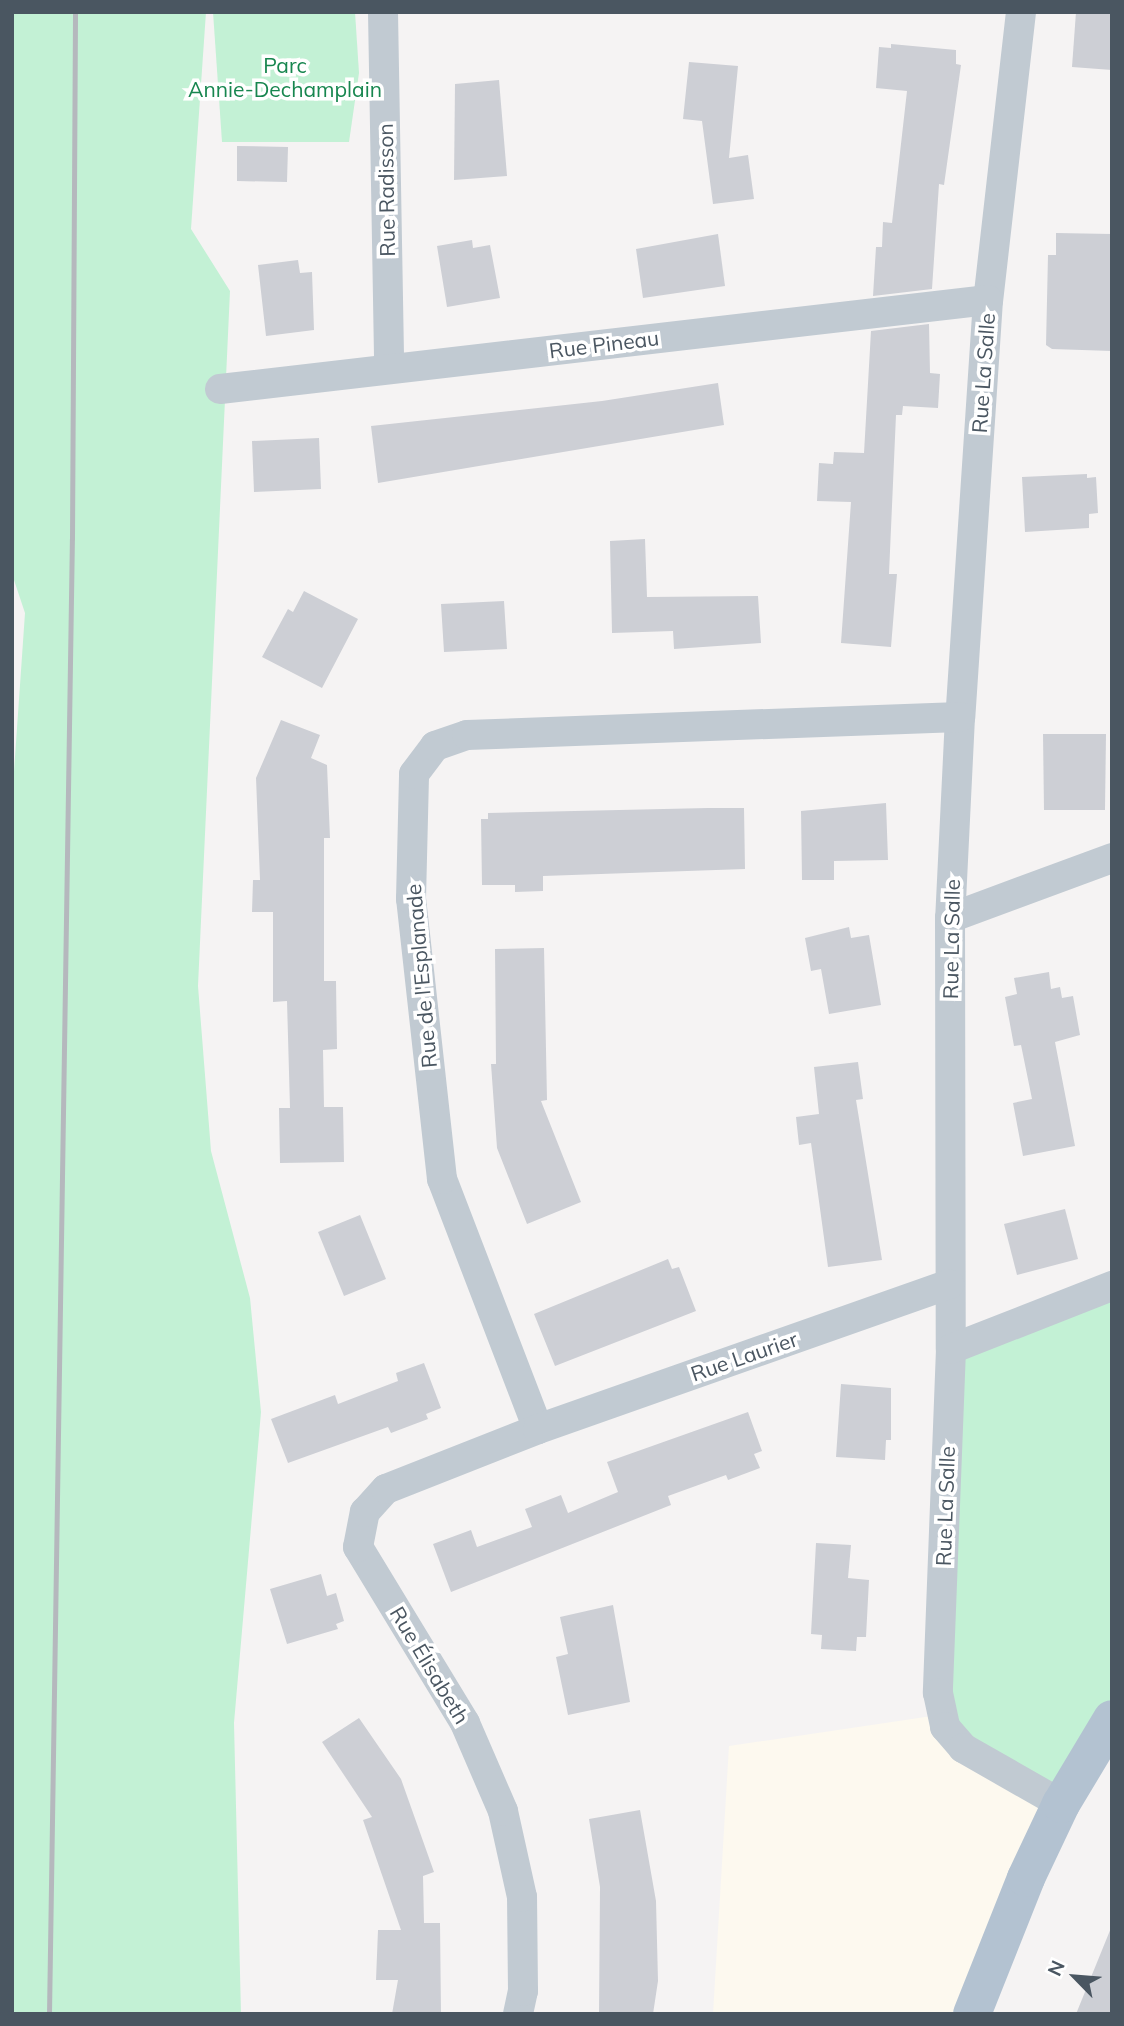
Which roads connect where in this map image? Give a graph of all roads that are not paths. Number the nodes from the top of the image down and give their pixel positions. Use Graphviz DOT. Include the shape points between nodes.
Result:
graph roads {
  1 [pos="383,12"];
  2 [pos="1020,12"];
  3 [pos="988,300"];
  4 [pos="389,369"];
  5 [pos="220,388"];
  6 [pos="960,717"];
  7 [pos="1112,858"];
  8 [pos="950,919"];
  9 [pos="949,1284"];
  10 [pos="1112,1286"];
  11 [pos="951,1349"];
  12 [pos="538,1429"];
  13 [pos="1112,1719"];
  14 [pos="1061,1804"];
  15 [pos="518,2014"];
  16 [pos="972,2014"];
  1 -- 4 [label="street, Rue Radisson"];
  2 -- 3 [label="street, Rue La Salle"];
  3 -- 4 [label="street, Rue Pineau"];
  3 -- 6 [label="street, Rue La Salle"];
  4 -- 5 [label="street, Rue Pineau"];
  6 -- 8 [label="street, Rue La Salle"];
  6 -- 12 [label="street, Rue de l'Esplanade" via="467,735 435,746 414,774 411,899 442,1180"];
  7 -- 8 [label="street"];
  8 -- 9 [label="street, Rue La Salle"];
  9 -- 11 [label="street, Rue La Salle"];
  9 -- 12 [label="street, Rue Laurier"];
  10 -- 11 [label="street"];
  11 -- 14 [label="street, Rue La Salle" via="938,1693 946,1727 962,1748"];
  12 -- 15 [label="street, Rue Élisabeth" via="386,1489 365,1512 358,1547 465,1723 503,1811 522,1896 523,1991"];
  13 -- 14 [label="main road"];
  14 -- 16 [label="main road"];
}
